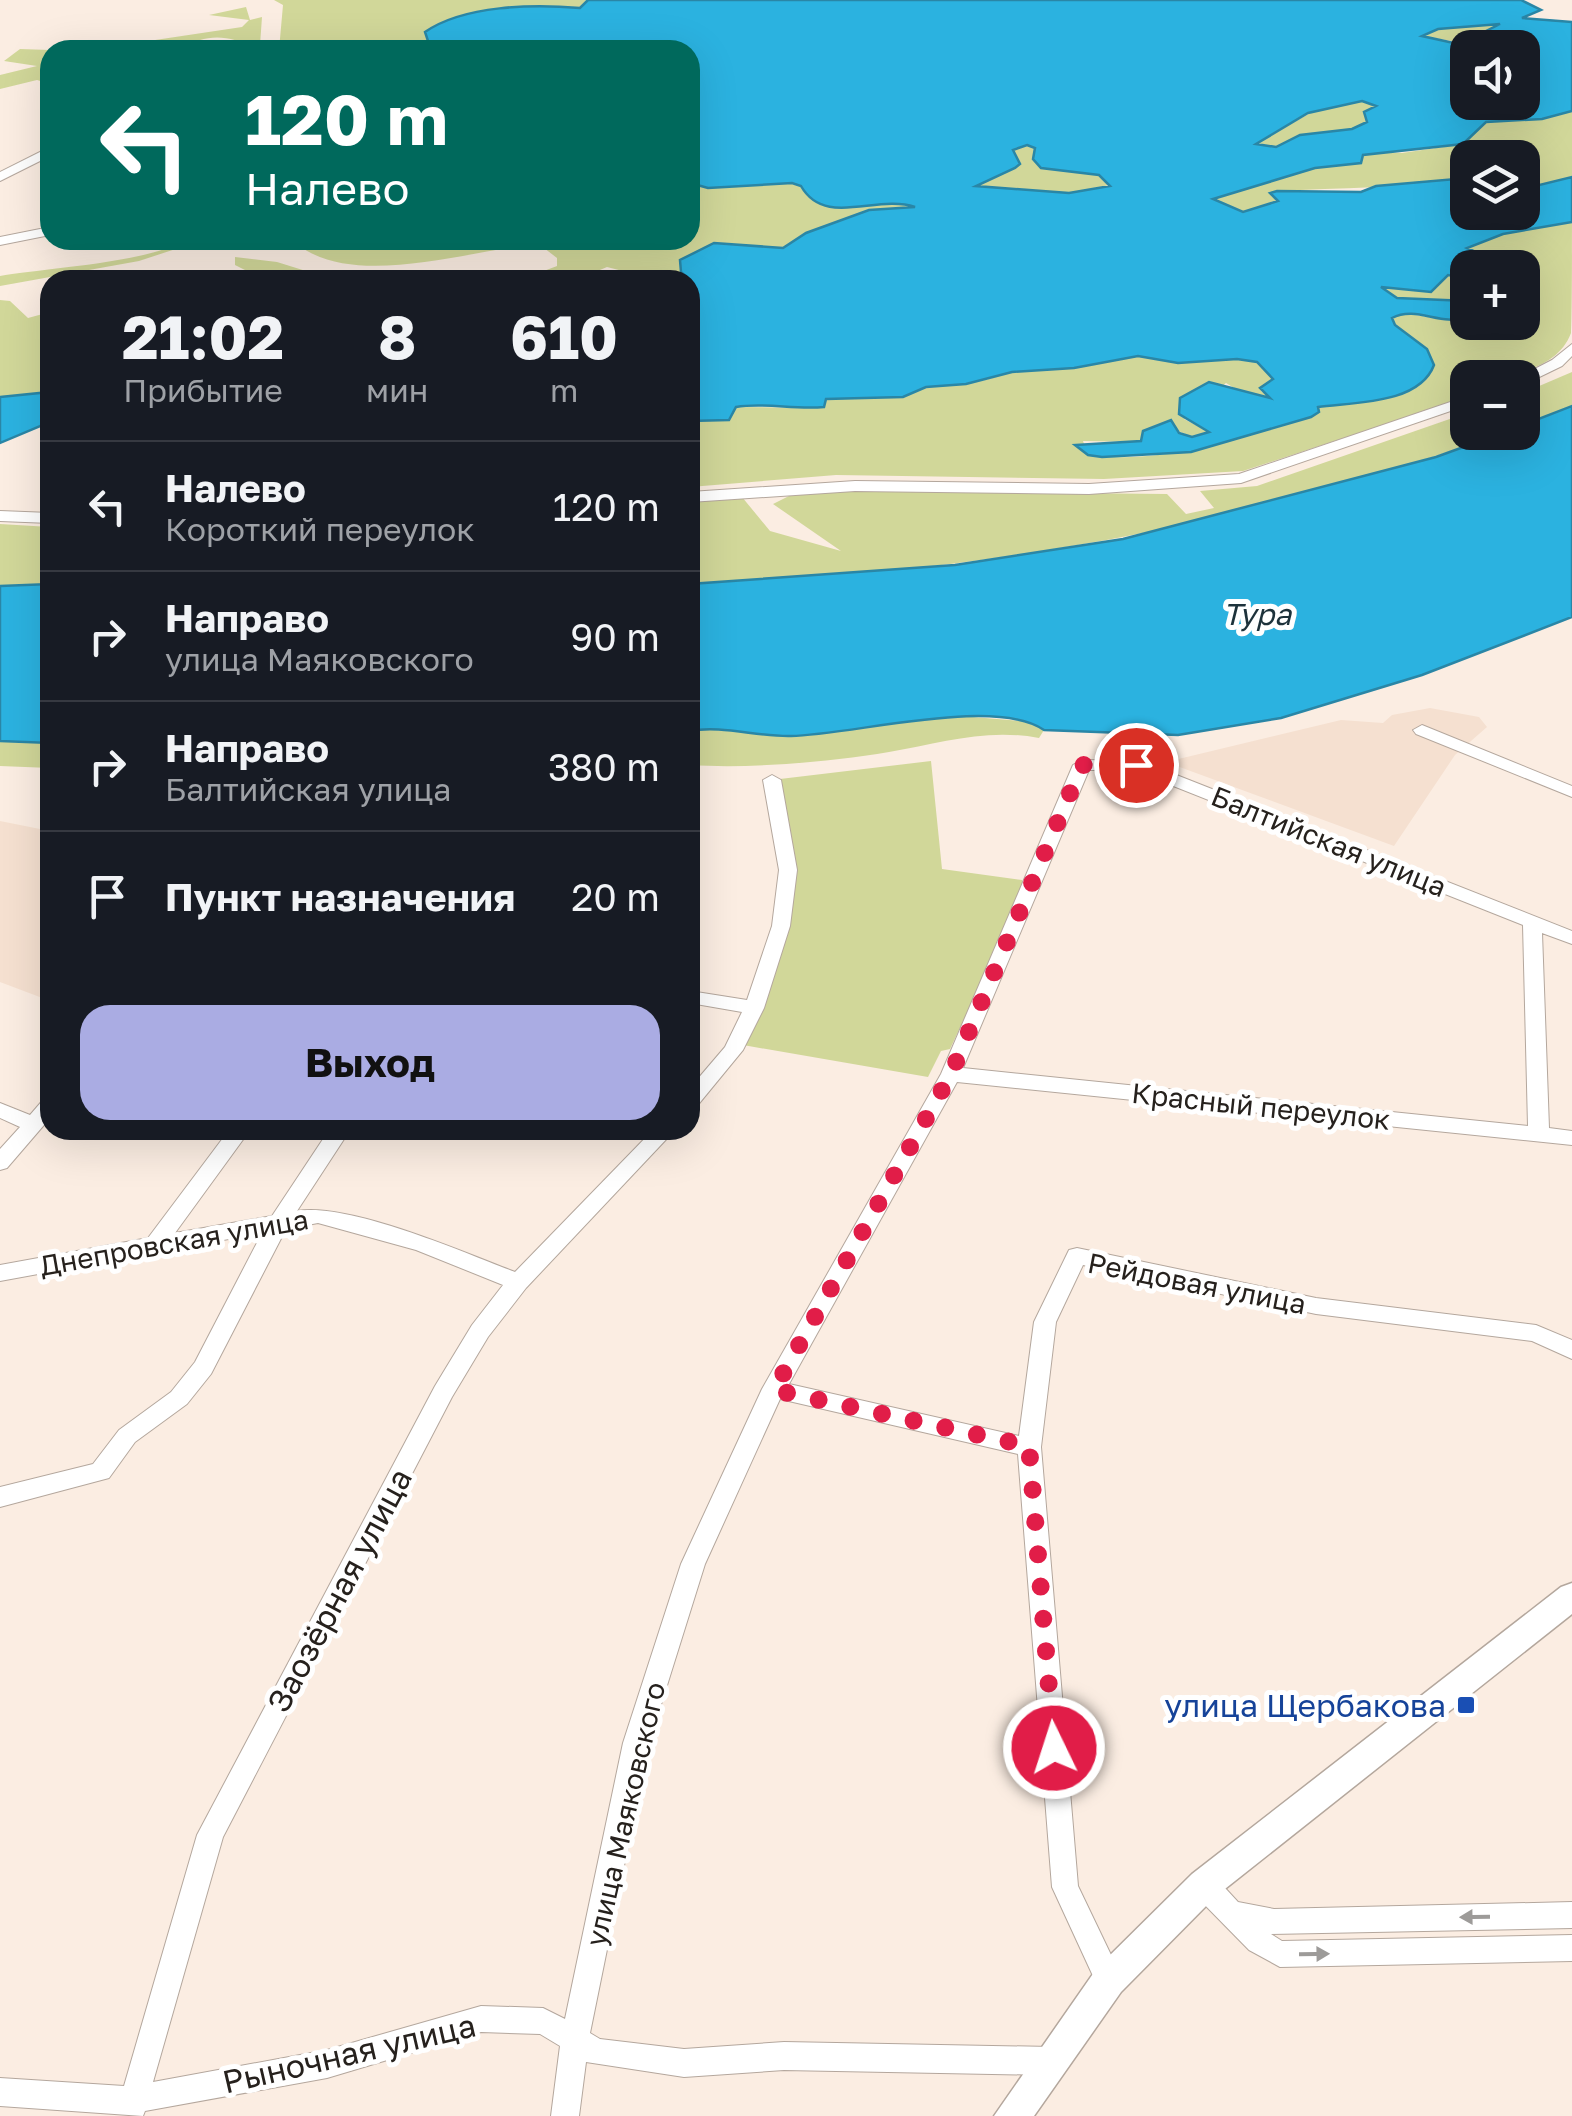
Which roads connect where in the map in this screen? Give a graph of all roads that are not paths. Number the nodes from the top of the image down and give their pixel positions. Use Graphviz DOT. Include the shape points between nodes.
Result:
graph roads {
  1 [pos="40,156"];
  2 [pos="0,177"];
  3 [pos="40,233"];
  4 [pos="0,241"];
  5 [pos="1572,348"];
  6 [pos="1540,371"];
  7 [pos="1450,406"];
  8 [pos="700,496"];
  9 [pos="0,516"];
  10 [pos="40,518"];
  11 [pos="1422,730"];
  12 [pos="1082,765"];
  13 [pos="772,780"];
  14 [pos="1572,792"];
  15 [pos="1532,921"];
  16 [pos="1572,938"];
  17 [pos="700,999"];
  18 [pos="754,1008"];
  19 [pos="951,1074"];
  20 [pos="700,1088"];
  21 [pos="0,1110"];
  22 [pos="40,1116"];
  23 [pos="33,1124"];
  24 [pos="1539,1134"];
  25 [pos="1572,1138"];
  26 [pos="233,1140"];
  27 [pos="333,1140"];
  28 [pos="655,1140"];
  29 [pos="0,1163"];
  30 [pos="278,1223"];
  31 [pos="154,1247"];
  32 [pos="0,1273"];
  33 [pos="518,1282"];
  34 [pos="1572,1350"];
  35 [pos="774,1390"];
  36 [pos="1029,1446"];
  37 [pos="0,1497"];
  38 [pos="1572,1596"];
  39 [pos="1204,1886"];
  40 [pos="1235,1914"];
  41 [pos="1572,1915"];
  42 [pos="1572,1948"];
  43 [pos="1109,1980"];
  44 [pos="575,2038"];
  45 [pos="1050,2060"];
  46 [pos="0,2092"];
  47 [pos="130,2108"];
  48 [pos="564,2116"];
  49 [pos="1012,2116"];
  1 -- 2 [label="street"];
  3 -- 4 [label="street"];
  5 -- 6 [label="street"];
  7 -- 8 [label="street" via="1241,478 1089,489 856,486"];
  9 -- 10 [label="street"];
  11 -- 14 [label="street"];
  12 -- 15 [label="street, Балтийская улица" via="1136,765"];
  12 -- 19 [label="street, улица Маяковского"];
  13 -- 18 [label="street" via="788,870 781,926"];
  15 -- 16 [label="street, Балтийская улица"];
  15 -- 24 [label="street"];
  17 -- 18 [label="street"];
  18 -- 20 [label="street" via="733,1050"];
  19 -- 24 [label="street, Красный переулок"];
  19 -- 35 [label="street, улица Маяковского"];
  21 -- 23 [label="street"];
  22 -- 23 [label="street"];
  23 -- 29 [label="street"];
  24 -- 25 [label="street, Красный переулок"];
  26 -- 31 [label="street"];
  27 -- 30 [label="street"];
  28 -- 33 [label="street, Заозёрная улица"];
  30 -- 31 [label="street, Днепровская улица"];
  30 -- 33 [label="street, Днепровская улица" via="301,1215 340,1220"];
  30 -- 37 [label="street" via="203,1368 179,1398 127,1436 101,1471"];
  31 -- 32 [label="street, Днепровская улица"];
  33 -- 47 [label="street, Заозёрная улица" via="443,1392 210,1835"];
  34 -- 36 [label="street, Рейдовая улица" via="1536,1333 1316,1306 1078,1256 1045,1322"];
  35 -- 36 [label="street"];
  35 -- 44 [label="street, улица Маяковского" via="693,1564 636,1744"];
  36 -- 43 [label="street, Рейдовая улица" via="1065,1887"];
  38 -- 39 [label="street"];
  39 -- 40 [label="street"];
  39 -- 43 [label="street"];
  41 -- 40 [label="street, one-way" via="1274,1922"];
  40 -- 42 [label="street, one-way" via="1254,1943 1280,1954"];
  43 -- 45 [label="street"];
  44 -- 45 [label="street, Рыночная улица" via="596,2052 684,2064 784,2056"];
  44 -- 47 [label="street, Рыночная улица" via="543,2021 481,2019 327,2064"];
  44 -- 48 [label="street, улица Маяковского"];
  45 -- 49 [label="street"];
  46 -- 47 [label="street, Рыночная улица"];
}
